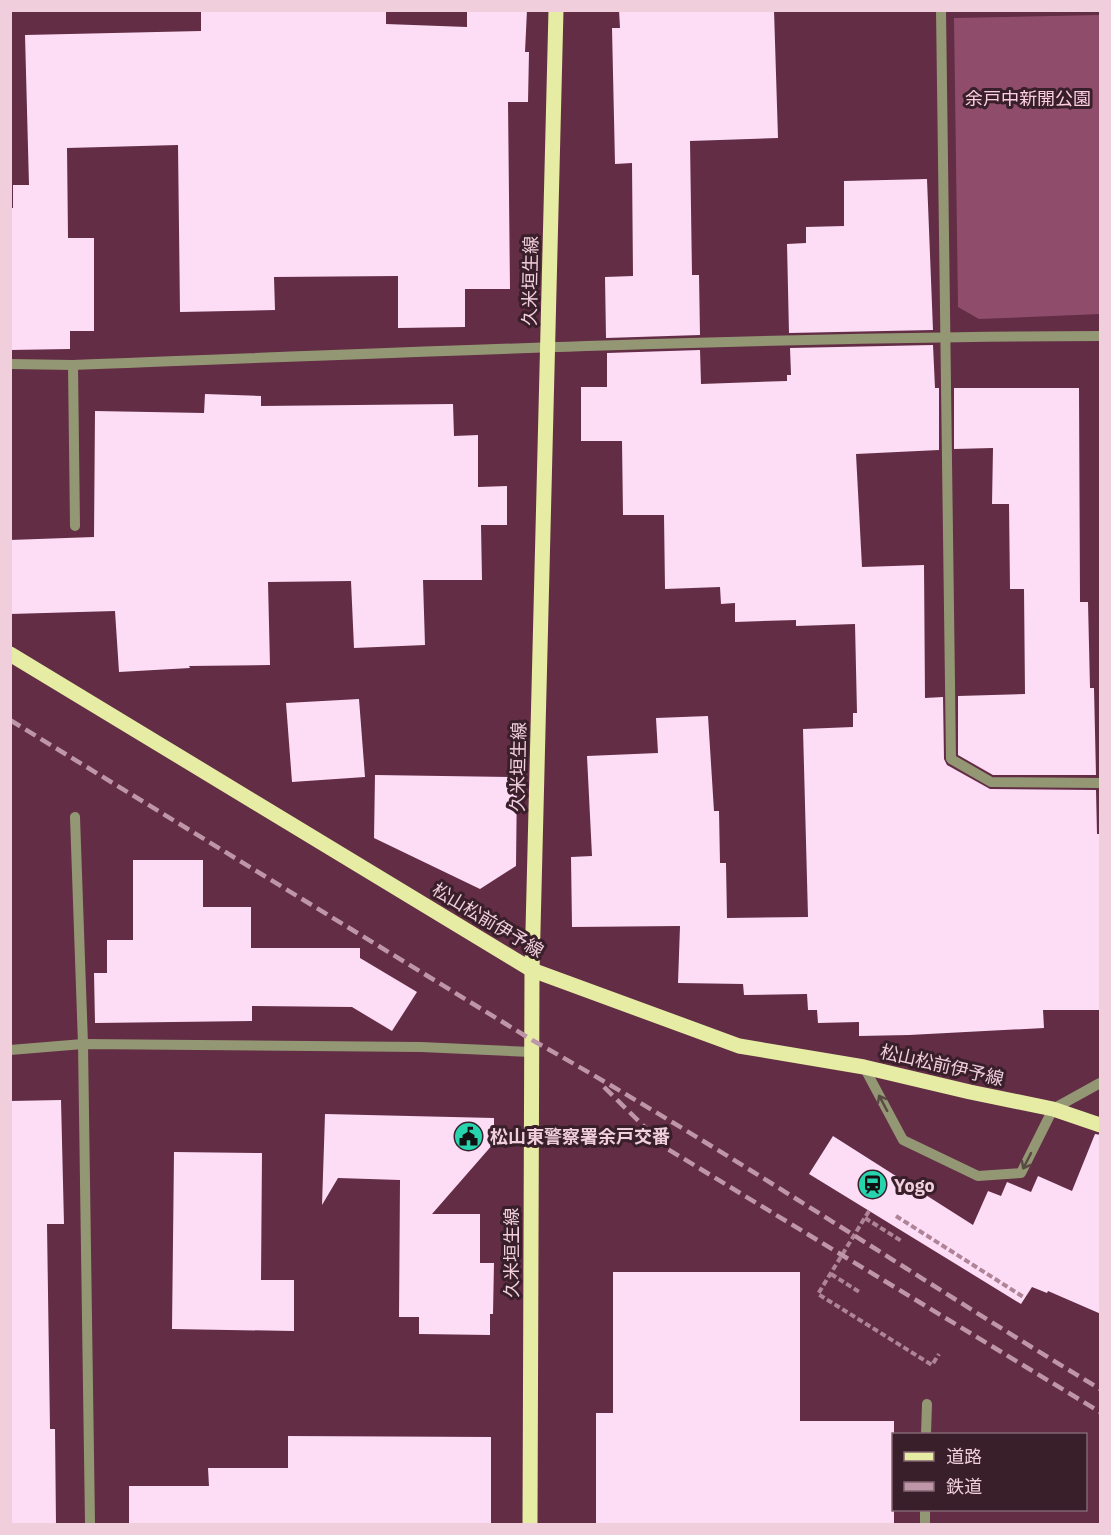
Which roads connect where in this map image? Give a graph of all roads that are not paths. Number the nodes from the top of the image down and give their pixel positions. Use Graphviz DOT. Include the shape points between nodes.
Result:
graph roads {
  1 [pos="556,10"];
  2 [pos="941,10"];
  3 [pos="1101,336"];
  4 [pos="945,337"];
  5 [pos="548,346"];
  6 [pos="10,364"];
  7 [pos="73,365"];
  8 [pos="75,526"];
  9 [pos="10,654"];
  10 [pos="1101,783"];
  11 [pos="75,818"];
  12 [pos="532,970"];
  13 [pos="83,1044"];
  14 [pos="10,1050"];
  15 [pos="531,1052"];
  16 [pos="864,1067"];
  17 [pos="1101,1083"];
  18 [pos="1053,1109"];
  19 [pos="1101,1125"];
  20 [pos="927,1404"];
  21 [pos="926,1433"];
  22 [pos="90,1524"];
  23 [pos="530,1524"];
  1 -- 5 [label="main road, 久米垣生線"];
  2 -- 4 [label="street"];
  3 -- 4 [label="street"];
  4 -- 5 [label="street"];
  4 -- 10 [label="street" via="951,759 991,782"];
  5 -- 7 [label="street"];
  5 -- 12 [label="main road, 久米垣生線"];
  6 -- 7 [label="street"];
  7 -- 8 [label="street"];
  9 -- 12 [label="main road, 松山松前伊予線"];
  11 -- 13 [label="street"];
  12 -- 15 [label="main road, 久米垣生線"];
  12 -- 16 [label="main road, 松山松前伊予線" via="739,1046"];
  13 -- 14 [label="street"];
  13 -- 15 [label="street" via="421,1047"];
  13 -- 22 [label="street"];
  15 -- 23 [label="main road, 久米垣生線"];
  16 -- 18 [label="main road, 松山松前伊予線"];
  18 -- 16 [label="street, one-way" via="1021,1173 978,1176 903,1140"];
  17 -- 18 [label="street"];
  18 -- 19 [label="main road, 松山松前伊予線"];
  20 -- 21 [label="street"];
}
